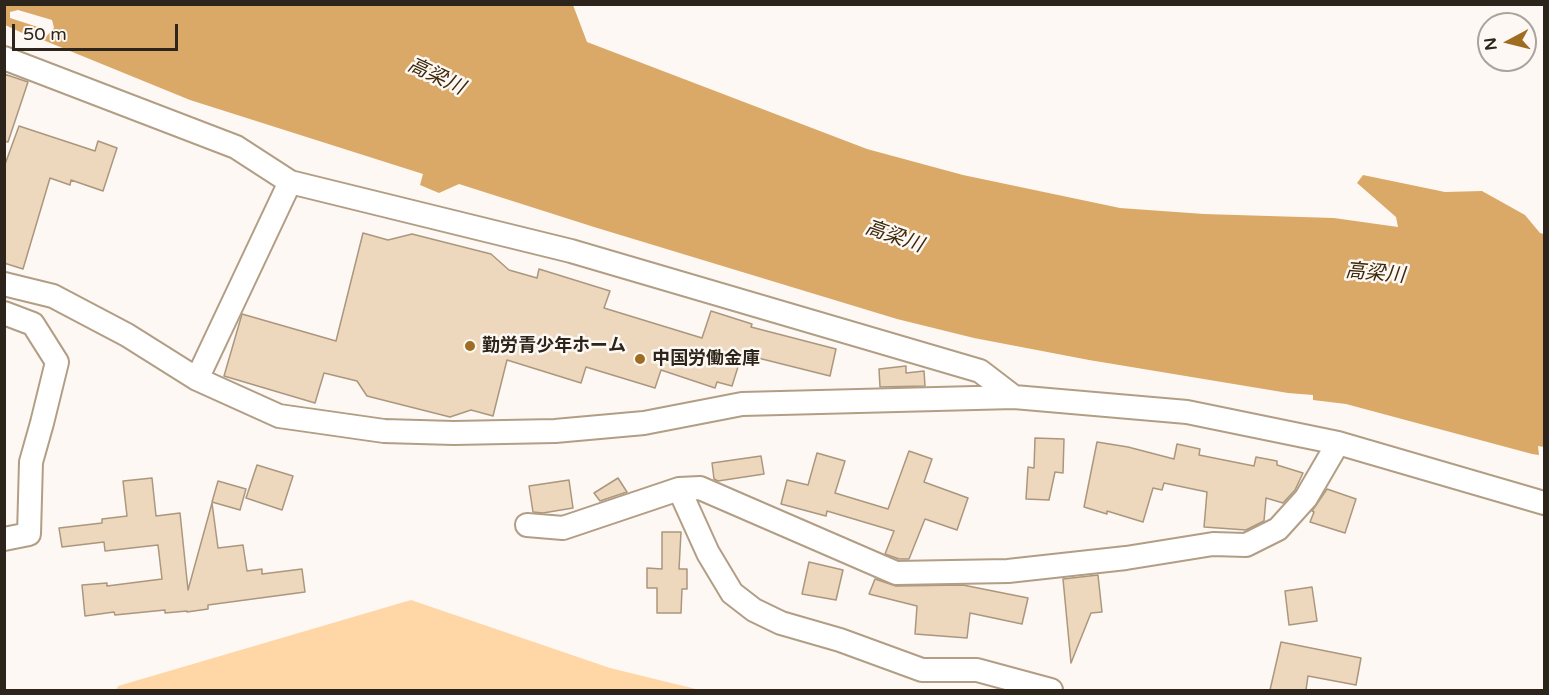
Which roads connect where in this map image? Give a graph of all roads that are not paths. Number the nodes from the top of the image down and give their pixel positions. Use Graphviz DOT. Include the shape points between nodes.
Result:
graph roads {
  1 [pos="4,58"];
  2 [pos="290,182"];
  3 [pos="4,284"];
  4 [pos="4,313"];
  5 [pos="197,379"];
  6 [pos="1014,397"];
  7 [pos="1338,443"];
  8 [pos="678,489"];
  9 [pos="1545,503"];
  10 [pos="527,525"];
  11 [pos="4,539"];
  12 [pos="1051,690"];
  1 -- 2 [label="street" via="236,147"];
  2 -- 5 [label="street"];
  2 -- 6 [label="street" via="571,251 980,371"];
  3 -- 5 [label="street" via="53,296 127,335"];
  4 -- 11 [label="street" via="33,324 57,362 30,462 29,534"];
  5 -- 6 [label="street" via="279,416 384,431 454,433 555,431 644,423 742,404"];
  6 -- 7 [label="street" via="1187,412"];
  7 -- 8 [label="street" via="1306,498 1278,529 1246,545 1213,544 1008,571 896,573 700,488"];
  7 -- 9 [label="street"];
  8 -- 10 [label="street" via="563,528"];
  8 -- 12 [label="street" via="732,593 754,610 780,623 921,670 977,670"];
}
